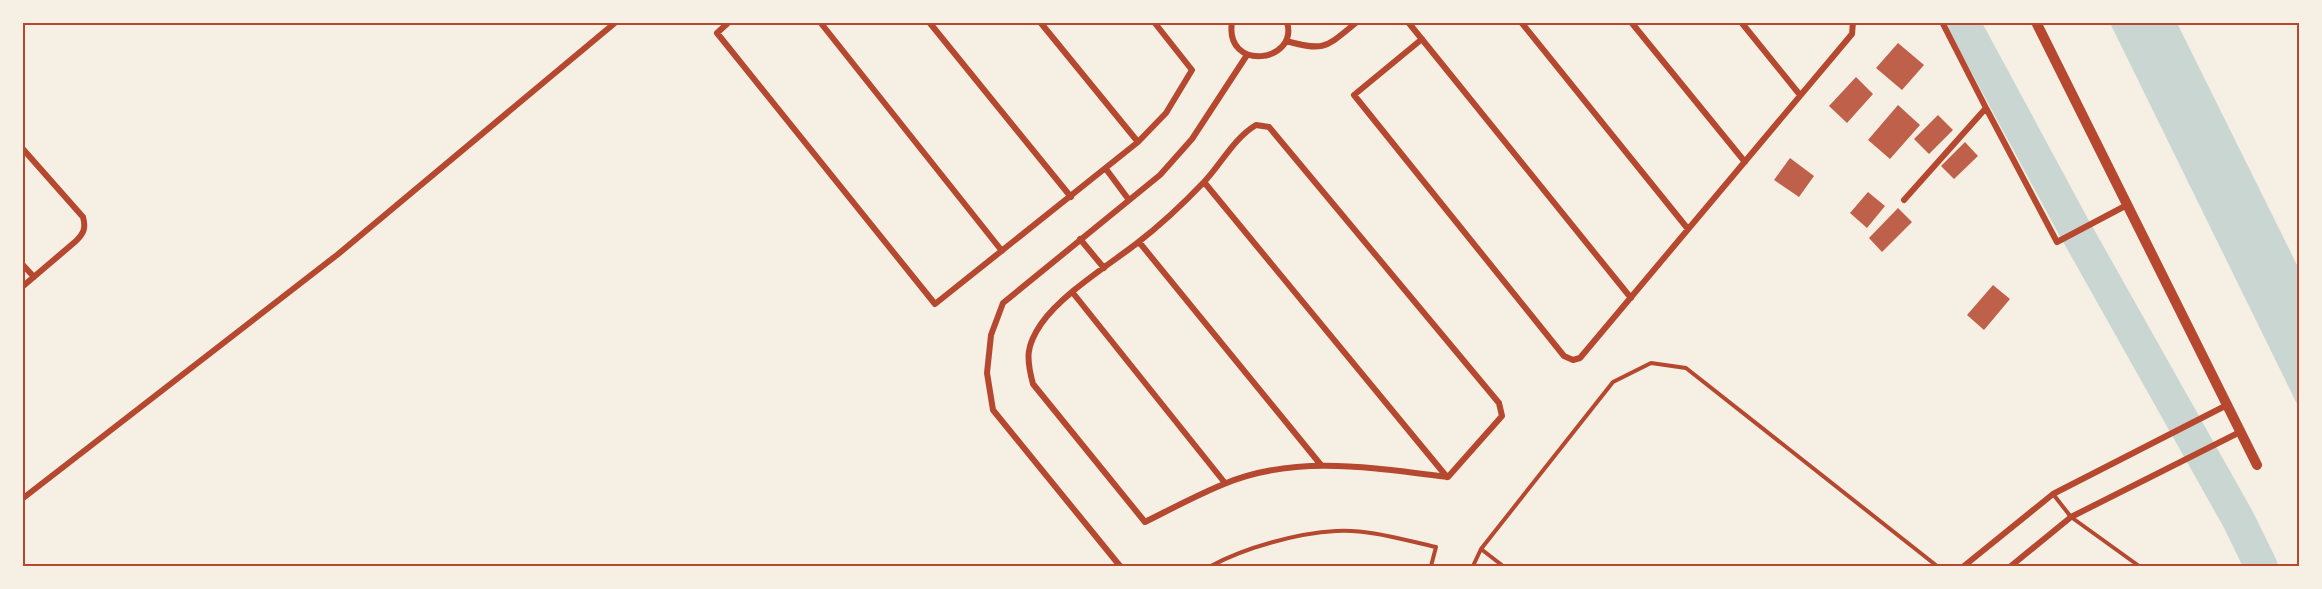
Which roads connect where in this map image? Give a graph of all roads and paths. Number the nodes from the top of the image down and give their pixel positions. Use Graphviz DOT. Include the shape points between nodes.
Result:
graph roads {
  1 [pos="616,22"];
  2 [pos="729,22"];
  3 [pos="820,22"];
  4 [pos="929,22"];
  5 [pos="1041,22"];
  6 [pos="1154,22"];
  7 [pos="1232,22"];
  8 [pos="1287,22"];
  9 [pos="1357,22"];
  10 [pos="1408,22"];
  11 [pos="1521,22"];
  12 [pos="1631,22"];
  13 [pos="1741,22"];
  14 [pos="1853,22"];
  15 [pos="1942,22"];
  16 [pos="2036,22"];
  17 [pos="1422,39"];
  18 [pos="1286,41"];
  19 [pos="1248,55"];
  20 [pos="1800,95"];
  21 [pos="1986,108"];
  22 [pos="1138,142"];
  23 [pos="22,148"];
  24 [pos="1744,162"];
  25 [pos="1106,169"];
  26 [pos="1204,182"];
  27 [pos="1071,197"];
  28 [pos="1130,200"];
  29 [pos="1904,201"];
  30 [pos="2127,205"];
  31 [pos="1688,229"];
  32 [pos="1080,239"];
  33 [pos="1139,242"];
  34 [pos="1002,251"];
  35 [pos="22,264"];
  36 [pos="1104,268"];
  37 [pos="34,277"];
  38 [pos="22,287"];
  39 [pos="1073,293"];
  40 [pos="1631,298"];
  41 [pos="2227,405"];
  42 [pos="2240,432"];
  43 [pos="1321,465"];
  44 [pos="2257,465"];
  45 [pos="1448,477"];
  46 [pos="1226,483"];
  47 [pos="2053,494"];
  48 [pos="22,499"];
  49 [pos="2071,517"];
  50 [pos="1481,549"];
  51 [pos="1120,567"];
  52 [pos="1211,567"];
  53 [pos="1431,567"];
  54 [pos="1473,567"];
  55 [pos="1503,567"];
  56 [pos="1937,567"];
  57 [pos="1964,567"];
  58 [pos="2011,567"];
  59 [pos="2139,567"];
  1 -- 48 [label="street" via="337,255"];
  2 -- 34 [label="street" via="717,33 935,304"];
  3 -- 34 [label="street"];
  4 -- 27 [label="street"];
  5 -- 22 [label="street"];
  6 -- 22 [label="street" via="1192,70 1166,113"];
  7 -- 19 [label="street" via="1236,45"];
  8 -- 18 [label="street"];
  9 -- 18 [label="street" via="1329,45 1311,48"];
  10 -- 17 [label="street"];
  11 -- 31 [label="street"];
  12 -- 24 [label="street"];
  13 -- 20 [label="street"];
  14 -- 20 [label="street" via="1852,34"];
  15 -- 21 [label="street"];
  16 -- 30 [label="main road"];
  17 -- 40 [label="street"];
  17 -- 40 [label="street" via="1354,94 1564,356 1580,358"];
  18 -- 19 [label="street" via="1276,53 1262,58"];
  19 -- 28 [label="street" via="1192,139 1160,175"];
  20 -- 24 [label="street"];
  21 -- 29 [label="street"];
  21 -- 30 [label="street" via="2057,242"];
  22 -- 25 [label="street"];
  23 -- 37 [label="street" via="83,217 85,226 76,241"];
  24 -- 31 [label="street"];
  25 -- 27 [label="street"];
  25 -- 28 [label="street"];
  26 -- 33 [label="street"];
  26 -- 45 [label="street"];
  26 -- 45 [label="street" via="1242,134 1256,125 1269,127 1498,403 1502,416"];
  27 -- 34 [label="street"];
  28 -- 32 [label="street"];
  30 -- 41 [label="main road"];
  31 -- 40 [label="street"];
  32 -- 36 [label="street"];
  32 -- 51 [label="street" via="1003,303 991,335 987,373 993,410"];
  33 -- 36 [label="street"];
  33 -- 43 [label="street"];
  35 -- 37 [label="street"];
  36 -- 39 [label="street"];
  37 -- 38 [label="street"];
  39 -- 46 [label="street"];
  39 -- 46 [label="street" via="1042,322 1031,341 1027,360 1033,384 1145,522"];
  41 -- 42 [label="main road"];
  41 -- 47 [label="street"];
  42 -- 44 [label="main road"];
  42 -- 49 [label="street"];
  43 -- 45 [label="street"];
  43 -- 46 [label="street" via="1268,471"];
  47 -- 49 [label="lane"];
  47 -- 57 [label="street"];
  49 -- 58 [label="street"];
  49 -- 59 [label="lane"];
  50 -- 54 [label="lane"];
  50 -- 55 [label="lane"];
  50 -- 56 [label="lane" via="1612,382 1651,363 1686,368"];
  52 -- 53 [label="lane" via="1229,557 1280,541 1336,531 1383,535 1436,548"];
}
